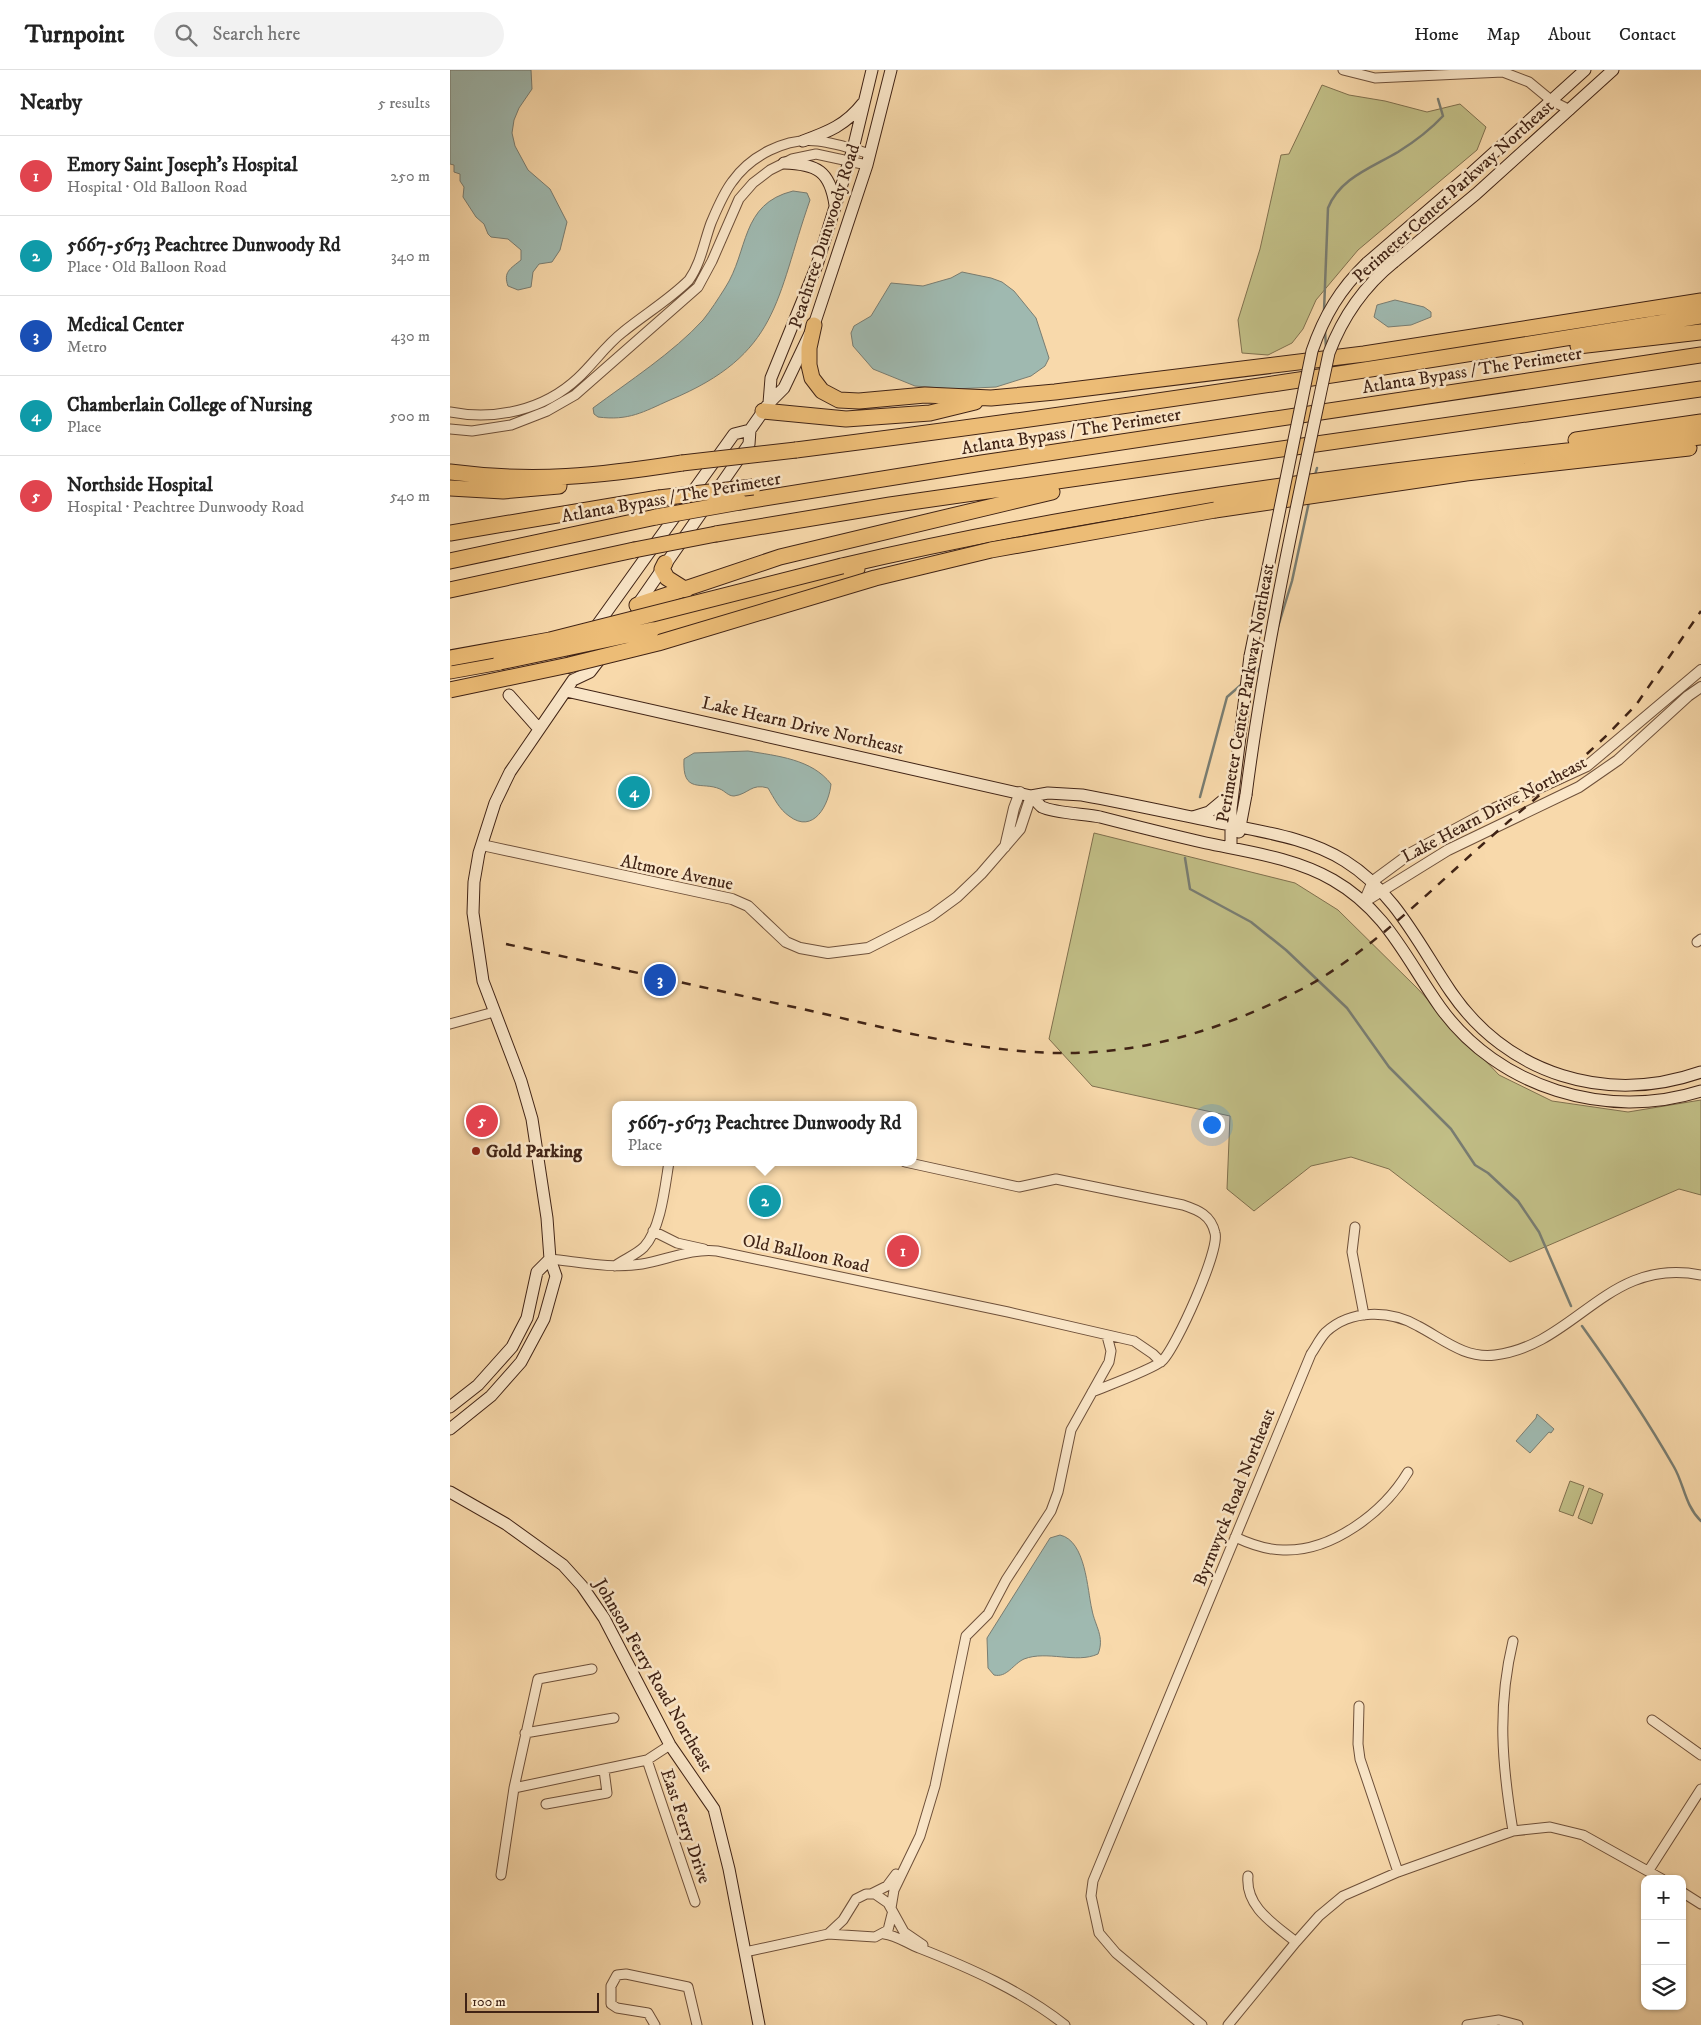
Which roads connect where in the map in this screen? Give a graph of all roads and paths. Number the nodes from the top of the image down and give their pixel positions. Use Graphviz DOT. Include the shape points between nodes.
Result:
graph roads {
  1 [pos="872,70"];
  2 [pos="891,70"];
  3 [pos="1343,70"];
  4 [pos="1585,70"];
  5 [pos="1613,70"];
  6 [pos="865,100"];
  7 [pos="1552,101"];
  8 [pos="1570,110"];
  9 [pos="803,141"];
  10 [pos="852,154"];
  11 [pos="869,159"];
  12 [pos="784,163"];
  13 [pos="835,208"];
  14 [pos="1701,301"];
  15 [pos="1701,316"];
  16 [pos="814,325"];
  17 [pos="1701,332"];
  18 [pos="1479,353"];
  19 [pos="1701,355"];
  20 [pos="1701,389"];
  21 [pos="991,398"];
  22 [pos="766,407"];
  23 [pos="450,412"];
  24 [pos="1701,422"];
  25 [pos="450,429"];
  26 [pos="750,430"];
  27 [pos="1701,437"];
  28 [pos="1701,447"];
  29 [pos="1459,461"];
  30 [pos="450,472"];
  31 [pos="609,474"];
  32 [pos="1090,477"];
  33 [pos="450,488"];
  34 [pos="795,493"];
  35 [pos="1054,523"];
  36 [pos="450,533"];
  37 [pos="450,561"];
  38 [pos="665,563"];
  39 [pos="450,590"];
  40 [pos="686,590"];
  41 [pos="637,605"];
  42 [pos="450,658"];
  43 [pos="1701,670"];
  44 [pos="450,671"];
  45 [pos="573,680"];
  46 [pos="1701,687"];
  47 [pos="450,690"];
  48 [pos="566,691"];
  49 [pos="509,695"];
  50 [pos="539,729"];
  51 [pos="1020,792"];
  52 [pos="1233,792"];
  53 [pos="1032,796"];
  54 [pos="1193,818"];
  55 [pos="1235,826"];
  56 [pos="486,832"];
  57 [pos="482,845"];
  58 [pos="1231,847"];
  59 [pos="1004,848"];
  60 [pos="503,850"];
  61 [pos="1373,881"];
  62 [pos="1382,891"];
  63 [pos="1364,902"];
  64 [pos="494,1012"];
  65 [pos="450,1024"];
  66 [pos="1701,1072"];
  67 [pos="1701,1091"];
  68 [pos="917,1165"];
  69 [pos="669,1166"];
  70 [pos="1355,1227"];
  71 [pos="653,1232"];
  72 [pos="712,1250"];
  73 [pos="550,1259"];
  74 [pos="614,1266"];
  75 [pos="1701,1275"];
  76 [pos="1364,1315"];
  77 [pos="1107,1336"];
  78 [pos="1161,1362"];
  79 [pos="1092,1392"];
  80 [pos="450,1407"];
  81 [pos="450,1430"];
  82 [pos="1408,1472"];
  83 [pos="450,1492"];
  84 [pos="1235,1537"];
  85 [pos="1513,1641"];
  86 [pos="592,1669"];
  87 [pos="1359,1706"];
  88 [pos="614,1718"];
  89 [pos="1652,1720"];
  90 [pos="524,1733"];
  91 [pos="670,1745"];
  92 [pos="1701,1755"];
  93 [pos="647,1760"];
  94 [pos="604,1770"];
  95 [pos="514,1788"];
  96 [pos="1701,1789"];
  97 [pos="546,1804"];
  98 [pos="1513,1831"];
  99 [pos="908,1860"];
  100 [pos="1649,1870"];
  101 [pos="1398,1872"];
  102 [pos="500,1875"];
  103 [pos="1656,1875"];
  104 [pos="1248,1876"];
  105 [pos="871,1894"];
  106 [pos="1686,1895"];
  107 [pos="695,1902"];
  108 [pos="1701,1904"];
  109 [pos="892,1911"];
  110 [pos="828,1934"];
  111 [pos="884,1934"];
  112 [pos="1296,1942"];
  113 [pos="745,1952"];
  114 [pos="935,1954"];
  115 [pos="656,2025"];
  116 [pos="697,2025"];
  117 [pos="759,2025"];
  118 [pos="1065,2025"];
  119 [pos="1202,2025"];
  120 [pos="1228,2025"];
  121 [pos="1467,2025"];
  122 [pos="1518,2025"];
  1 -- 6 [label="main road, Peachtree Dunwoody Road"];
  2 -- 11 [label="main road, Peachtree Dunwoody Road"];
  3 -- 7 [label="street" via="1375,78 1503,72 1529,82"];
  4 -- 7 [label="main road, Perimeter Center Parkway Northeast"];
  5 -- 8 [label="main road, Perimeter Center Parkway Northeast"];
  6 -- 9 [label="main road" via="844,124"];
  6 -- 10 [label="main road, Peachtree Dunwoody Road"];
  7 -- 8 [label="street"];
  7 -- 52 [label="main road, Perimeter Center Parkway Northeast, bridge" via="1367,263 1328,310 1312,351 1250,656"];
  8 -- 55 [label="main road, Perimeter Center Parkway Northeast, bridge" via="1394,262 1354,302 1339,328 1329,353 1266,662 1246,795"];
  9 -- 10 [label="street" via="818,141"];
  9 -- 23 [label="street" via="774,148 740,172 726,191 711,223 690,280 623,332 569,386 542,403 525,408 491,415"];
  10 -- 11 [label="street"];
  10 -- 12 [label="street" via="816,154"];
  10 -- 13 [label="main road, Peachtree Dunwoody Road"];
  11 -- 16 [label="main road, Peachtree Dunwoody Road"];
  12 -- 13 [label="main road" via="812,166 821,172 830,183"];
  12 -- 25 [label="street" via="753,183 739,199 698,286 576,395 547,411 511,424 472,431"];
  13 -- 22 [label="main road, Peachtree Dunwoody Road" via="818,265 771,378"];
  14 -- 21 [label="highway" via="1364,354"];
  15 -- 18 [label="highway"];
  16 -- 21 [label="highway" via="809,357 812,378 822,391 839,400 925,395"];
  16 -- 22 [label="main road, Peachtree Dunwoody Road" via="784,388"];
  17 -- 18 [label="highway" via="1516,353"];
  18 -- 31 [label="highway, bridge" via="934,433"];
  19 -- 34 [label="highway, Atlanta Bypass / The Perimeter"];
  20 -- 32 [label="highway"];
  21 -- 22 [label="highway" via="910,416 846,419"];
  22 -- 26 [label="main road, Peachtree Dunwoody Road"];
  24 -- 29 [label="highway" via="1497,452"];
  26 -- 38 [label="main road, Peachtree Dunwoody Road" via="749,444"];
  26 -- 45 [label="main road, Peachtree Dunwoody Road" via="734,434 645,557 570,664"];
  27 -- 29 [label="highway"];
  28 -- 47 [label="highway, bridge" via="1466,473 1214,510 991,550 875,578 658,643"];
  29 -- 35 [label="highway, bridge"];
  30 -- 31 [label="highway" via="495,478"];
  31 -- 33 [label="highway" via="530,490"];
  32 -- 39 [label="highway, bridge" via="856,510 716,534"];
  32 -- 40 [label="highway" via="1060,490 780,557"];
  34 -- 36 [label="highway, bridge" via="753,487 660,498"];
  34 -- 37 [label="highway, Atlanta Bypass / The Perimeter, bridge" via="656,517"];
  35 -- 42 [label="highway, bridge" via="842,566 550,640"];
  35 -- 44 [label="highway, bridge" via="862,568 652,630"];
  38 -- 40 [label="highway" via="662,569 667,578"];
  38 -- 41 [label="main road, Peachtree Dunwoody Road"];
  40 -- 41 [label="highway"];
  41 -- 45 [label="main road, Peachtree Dunwoody Road" via="590,672"];
  43 -- 61 [label="street, Lake Hearn Drive Northeast" via="1587,766 1464,824 1411,853"];
  45 -- 48 [label="main road, Peachtree Dunwoody Road"];
  46 -- 62 [label="street, Lake Hearn Drive Northeast" via="1618,760 1579,787 1448,850"];
  48 -- 50 [label="main road, Peachtree Dunwoody Road"];
  48 -- 51 [label="main road, Lake Hearn Drive Northeast"];
  49 -- 50 [label="main road"];
  50 -- 56 [label="main road, Peachtree Dunwoody Road" via="510,772"];
  51 -- 53 [label="main road, Lake Hearn Drive Northeast"];
  51 -- 59 [label="street"];
  52 -- 54 [label="main road" via="1209,812"];
  52 -- 55 [label="main road, Perimeter Center Parkway Northeast"];
  53 -- 54 [label="main road, Lake Hearn Drive Northeast" via="1048,793 1082,795"];
  53 -- 58 [label="main road, Lake Hearn Drive Northeast" via="1042,807 1097,816"];
  53 -- 59 [label="street, Altmore Avenue" via="1020,830"];
  54 -- 55 [label="main road, Lake Hearn Drive Northeast"];
  55 -- 58 [label="main road, Perimeter Center Parkway Northeast"];
  55 -- 61 [label="main road, Lake Hearn Drive Northeast" via="1318,847"];
  56 -- 57 [label="main road, Peachtree Dunwoody Road"];
  56 -- 60 [label="street"];
  57 -- 60 [label="street, Altmore Avenue"];
  57 -- 64 [label="main road, Peachtree Dunwoody Road" via="474,882 473,913 483,981"];
  58 -- 63 [label="main road, Lake Hearn Drive Northeast" via="1307,867 1335,880"];
  59 -- 60 [label="street, Altmore Avenue" via="957,897 931,916 868,948 828,953 786,942 748,906 732,899"];
  61 -- 62 [label="main road, Lake Hearn Drive Northeast"];
  61 -- 63 [label="street"];
  62 -- 63 [label="street, Lake Hearn Drive Northeast"];
  62 -- 66 [label="main road, Lake Hearn Drive Northeast" via="1411,928 1464,1009 1492,1038 1530,1063 1573,1079 1610,1086 1644,1086"];
  63 -- 67 [label="main road, Lake Hearn Drive Northeast" via="1395,935 1451,1020 1477,1046 1516,1074 1563,1093 1601,1101 1646,1102"];
  64 -- 65 [label="street"];
  64 -- 73 [label="main road, Peachtree Dunwoody Road" via="522,1081 532,1119 548,1218"];
  68 -- 78 [label="street" via="1018,1187 1056,1179 1200,1211 1215,1232 1212,1259 1172,1348"];
  69 -- 71 [label="street"];
  70 -- 76 [label="street" via="1352,1252"];
  71 -- 72 [label="street" via="677,1243"];
  71 -- 74 [label="street" via="644,1246"];
  72 -- 74 [label="street, Old Balloon Road" via="642,1264"];
  72 -- 77 [label="street, Old Balloon Road"];
  73 -- 74 [label="street, Old Balloon Road"];
  73 -- 80 [label="main road" via="537,1272 528,1318 512,1347 478,1385"];
  73 -- 81 [label="main road, Peachtree Dunwoody Road" via="556,1276 550,1300 521,1362 491,1396"];
  75 -- 76 [label="street, Byrnwyck Road Northeast" via="1661,1273 1641,1276 1614,1290 1537,1343 1505,1354 1469,1353 1444,1343 1418,1325 1382,1314"];
  76 -- 84 [label="street, Byrnwyck Road Northeast" via="1338,1323 1324,1334 1311,1354"];
  77 -- 78 [label="street, Old Balloon Road" via="1134,1341"];
  77 -- 79 [label="street" via="1111,1351 1109,1362"];
  78 -- 79 [label="street"];
  79 -- 99 [label="street" via="1071,1430 1051,1511 988,1614 966,1636 935,1786 920,1836"];
  82 -- 84 [label="street" via="1392,1496 1376,1510 1352,1527 1312,1547 1283,1550"];
  83 -- 91 [label="main road, Johnson Ferry Road Northeast" via="541,1547 582,1586 604,1618"];
  84 -- 119 [label="street, Byrnwyck Road Northeast" via="1093,1881 1091,1896 1099,1933 1116,1953"];
  85 -- 98 [label="street" via="1501,1721 1505,1782"];
  86 -- 90 [label="street" via="538,1679"];
  87 -- 101 [label="street" via="1360,1759"];
  88 -- 90 [label="street"];
  89 -- 92 [label="street"];
  90 -- 95 [label="street"];
  91 -- 93 [label="street"];
  91 -- 113 [label="main road, Johnson Ferry Road Northeast" via="714,1809"];
  93 -- 94 [label="street"];
  93 -- 107 [label="street, East Ferry Drive"];
  94 -- 95 [label="street"];
  94 -- 97 [label="street" via="607,1793"];
  95 -- 102 [label="street"];
  96 -- 100 [label="street"];
  98 -- 100 [label="street" via="1541,1827 1566,1830 1598,1842"];
  98 -- 101 [label="street"];
  99 -- 105 [label="street" via="887,1886"];
  99 -- 109 [label="street" via="894,1890"];
  100 -- 103 [label="street"];
  101 -- 112 [label="street" via="1343,1896 1324,1911"];
  104 -- 112 [label="street" via="1249,1892 1256,1907"];
  105 -- 109 [label="street" via="884,1899"];
  105 -- 110 [label="street" via="856,1899 843,1920"];
  106 -- 108 [label="street"];
  109 -- 111 [label="street" via="890,1926"];
  109 -- 114 [label="street" via="904,1932"];
  110 -- 111 [label="street" via="869,1938"];
  110 -- 113 [label="street"];
  111 -- 114 [label="street"];
  112 -- 120 [label="street"];
  113 -- 117 [label="main road, Johnson Ferry Road Northeast"];
  114 -- 118 [label="street" via="1015,1992"];
  115 -- 116 [label="street" via="648,2014 611,2004 611,1986 617,1976 626,1974 688,1987"];
  121 -- 122 [label="street" via="1499,2020"];
}
